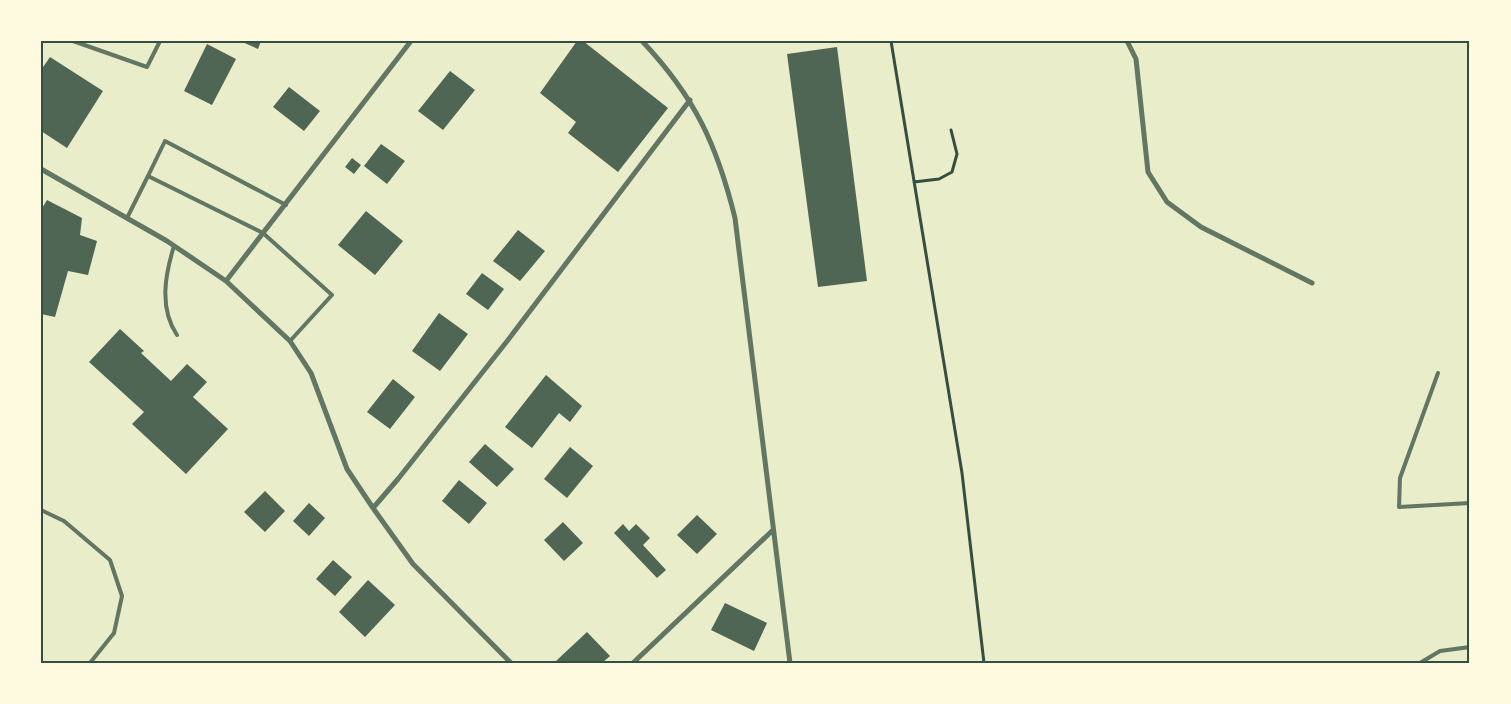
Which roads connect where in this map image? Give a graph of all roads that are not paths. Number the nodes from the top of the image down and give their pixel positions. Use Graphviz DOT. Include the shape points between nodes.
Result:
graph roads {
  1 [pos="73,41"];
  2 [pos="160,41"];
  3 [pos="411,41"];
  4 [pos="642,41"];
  5 [pos="1127,41"];
  6 [pos="690,100"];
  7 [pos="41,168"];
  8 [pos="148,176"];
  9 [pos="286,204"];
  10 [pos="127,218"];
  11 [pos="263,233"];
  12 [pos="174,246"];
  13 [pos="226,281"];
  14 [pos="1312,284"];
  15 [pos="177,335"];
  16 [pos="290,341"];
  17 [pos="1438,373"];
  18 [pos="1470,503"];
  19 [pos="373,508"];
  20 [pos="41,510"];
  21 [pos="773,530"];
  22 [pos="1470,647"];
  23 [pos="90,663"];
  24 [pos="511,663"];
  25 [pos="633,663"];
  26 [pos="790,663"];
  27 [pos="1420,663"];
  1 -- 2 [label="lane" via="147,68"];
  3 -- 9 [label="street"];
  4 -- 6 [label="street"];
  5 -- 14 [label="street" via="1136,59 1148,172 1167,202 1201,227"];
  6 -- 19 [label="street" via="508,340"];
  6 -- 21 [label="street" via="716,153 736,224"];
  7 -- 10 [label="street"];
  8 -- 9 [label="lane" via="165,141"];
  8 -- 10 [label="lane"];
  8 -- 11 [label="lane"];
  9 -- 11 [label="street"];
  10 -- 12 [label="street"];
  11 -- 13 [label="street"];
  11 -- 16 [label="lane" via="332,295"];
  12 -- 13 [label="street"];
  12 -- 15 [label="lane" via="165,292 167,314"];
  13 -- 16 [label="street"];
  16 -- 19 [label="street" via="312,373 347,469"];
  17 -- 18 [label="lane" via="1400,478 1399,507"];
  19 -- 24 [label="street" via="413,564"];
  20 -- 23 [label="lane" via="64,521 110,560 122,596 114,633"];
  21 -- 25 [label="street"];
  21 -- 26 [label="street"];
  22 -- 27 [label="lane" via="1440,651"];
}
